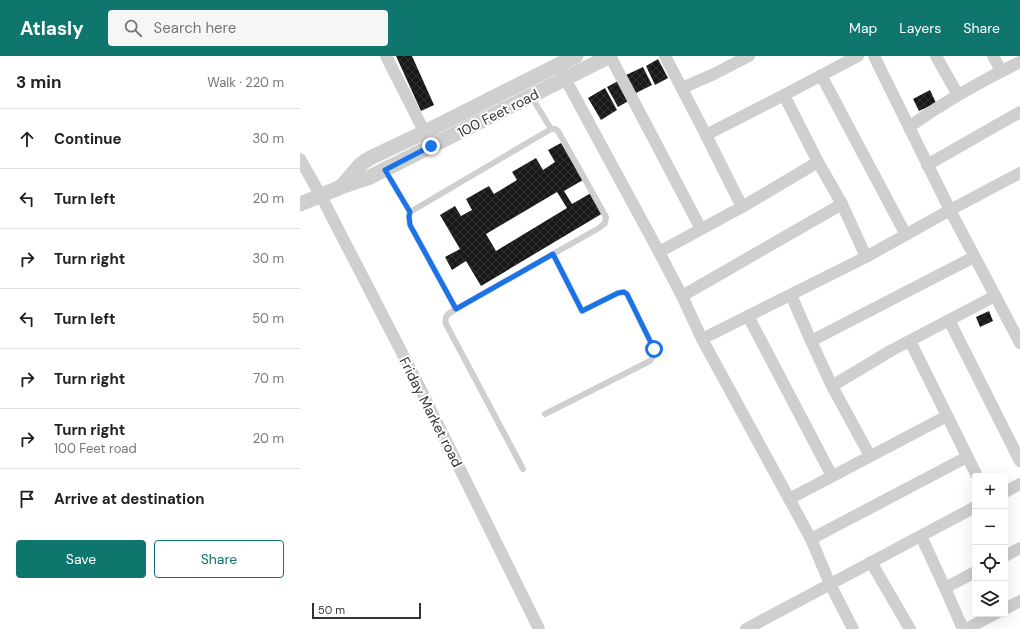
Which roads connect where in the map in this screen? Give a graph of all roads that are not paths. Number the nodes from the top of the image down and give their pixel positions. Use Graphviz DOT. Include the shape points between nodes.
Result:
graph roads {
  1 [pos="386,56"];
  2 [pos="576,56"];
  3 [pos="610,56"];
  4 [pos="665,56"];
  5 [pos="749,56"];
  6 [pos="858,56"];
  7 [pos="874,56"];
  8 [pos="936,56"];
  9 [pos="993,56"];
  10 [pos="1020,62"];
  11 [pos="558,65"];
  12 [pos="1001,71"];
  13 [pos="821,75"];
  14 [pos="565,79"];
  15 [pos="682,88"];
  16 [pos="784,95"];
  17 [pos="958,95"];
  18 [pos="531,96"];
  19 [pos="1020,112"];
  20 [pos="909,127"];
  21 [pos="551,129"];
  22 [pos="425,132"];
  23 [pos="706,135"];
  24 [pos="431,146"];
  25 [pos="300,160"];
  26 [pos="818,162"];
  27 [pos="927,165"];
  28 [pos="385,170"];
  29 [pos="1020,173"];
  30 [pos="341,187"];
  31 [pos="321,196"];
  32 [pos="300,204"];
  33 [pos="842,204"];
  34 [pos="742,207"];
  35 [pos="950,210"];
  36 [pos="410,212"];
  37 [pos="701,229"];
  38 [pos="906,235"];
  39 [pos="659,252"];
  40 [pos="553,254"];
  41 [pos="866,257"];
  42 [pos="974,257"];
  43 [pos="791,295"];
  44 [pos="682,296"];
  45 [pos="995,296"];
  46 [pos="456,309"];
  47 [pos="748,316"];
  48 [pos="949,320"];
  49 [pos="702,339"];
  50 [pos="811,341"];
  51 [pos="910,341"];
  52 [pos="1020,343"];
  53 [pos="832,386"];
  54 [pos="545,414"];
  55 [pos="947,416"];
  56 [pos="870,456"];
  57 [pos="967,457"];
  58 [pos="1020,461"];
  59 [pos="523,469"];
  60 [pos="975,473"];
  61 [pos="832,476"];
  62 [pos="1020,484"];
  63 [pos="1008,490"];
  64 [pos="789,499"];
  65 [pos="972,509"];
  66 [pos="921,536"];
  67 [pos="811,539"];
  68 [pos="1020,548"];
  69 [pos="1008,554"];
  70 [pos="871,562"];
  71 [pos="972,574"];
  72 [pos="830,584"];
  73 [pos="946,588"];
  74 [pos="1020,601"];
  75 [pos="1008,607"];
  76 [pos="989,617"];
  77 [pos="539,629"];
  78 [pos="746,629"];
  79 [pos="853,629"];
  80 [pos="910,629"];
  81 [pos="964,629"];
  1 -- 22 [label="street"];
  2 -- 11 [label="street, 100 Feet road"];
  3 -- 14 [label="street, 100 Feet road"];
  3 -- 37 [label="street"];
  4 -- 15 [label="street"];
  5 -- 15 [label="street"];
  6 -- 13 [label="street"];
  7 -- 20 [label="street"];
  8 -- 17 [label="street"];
  9 -- 12 [label="street"];
  10 -- 12 [label="street"];
  11 -- 14 [label="street"];
  11 -- 22 [label="street, 100 Feet road"];
  12 -- 17 [label="street"];
  13 -- 16 [label="street"];
  13 -- 38 [label="street"];
  14 -- 18 [label="street, 100 Feet road"];
  14 -- 39 [label="street"];
  15 -- 23 [label="street"];
  16 -- 23 [label="street"];
  16 -- 26 [label="street"];
  17 -- 20 [label="street"];
  18 -- 21 [label="lane"];
  18 -- 24 [label="street, 100 Feet road"];
  19 -- 27 [label="street"];
  20 -- 27 [label="street"];
  21 -- 36 [label="lane"];
  21 -- 40 [label="lane" via="558,130 606,217 605,224"];
  22 -- 24 [label="street"];
  22 -- 30 [label="street, 100 Feet road" via="370,158"];
  23 -- 34 [label="street"];
  24 -- 28 [label="street, 100 Feet road"];
  25 -- 31 [label="street, Friday Market road"];
  26 -- 33 [label="street"];
  26 -- 34 [label="street"];
  27 -- 35 [label="street"];
  28 -- 30 [label="street, 100 Feet road"];
  28 -- 36 [label="lane"];
  29 -- 35 [label="street"];
  30 -- 31 [label="street, 100 Feet road"];
  31 -- 32 [label="street, 100 Feet road"];
  31 -- 77 [label="street, Friday Market road" via="414,376"];
  33 -- 41 [label="street"];
  33 -- 44 [label="street"];
  34 -- 37 [label="street"];
  35 -- 38 [label="street"];
  35 -- 42 [label="street"];
  36 -- 46 [label="lane" via="410,225"];
  37 -- 39 [label="street"];
  38 -- 41 [label="street"];
  39 -- 44 [label="street"];
  40 -- 46 [label="lane"];
  40 -- 54 [label="lane" via="582,311 618,293 627,294 654,353 650,361"];
  41 -- 43 [label="street"];
  42 -- 45 [label="street"];
  42 -- 50 [label="street"];
  43 -- 47 [label="street"];
  43 -- 50 [label="street"];
  44 -- 49 [label="street"];
  45 -- 48 [label="street"];
  45 -- 52 [label="street"];
  46 -- 59 [label="lane" via="446,316 446,324"];
  47 -- 49 [label="street"];
  47 -- 61 [label="street"];
  48 -- 51 [label="street"];
  48 -- 58 [label="street"];
  49 -- 64 [label="street"];
  50 -- 53 [label="street"];
  51 -- 53 [label="street"];
  51 -- 55 [label="street"];
  53 -- 56 [label="street"];
  55 -- 56 [label="street"];
  55 -- 57 [label="street"];
  56 -- 61 [label="street"];
  57 -- 60 [label="street"];
  57 -- 67 [label="street"];
  61 -- 64 [label="street"];
  62 -- 63 [label="street"];
  64 -- 67 [label="street"];
  65 -- 66 [label="street"];
  66 -- 70 [label="street"];
  66 -- 73 [label="street"];
  67 -- 72 [label="street"];
  68 -- 69 [label="street"];
  70 -- 72 [label="street"];
  70 -- 80 [label="street"];
  71 -- 73 [label="street"];
  72 -- 78 [label="street"];
  72 -- 79 [label="street"];
  73 -- 81 [label="street"];
  74 -- 75 [label="street"];
  76 -- 81 [label="street"];
}
